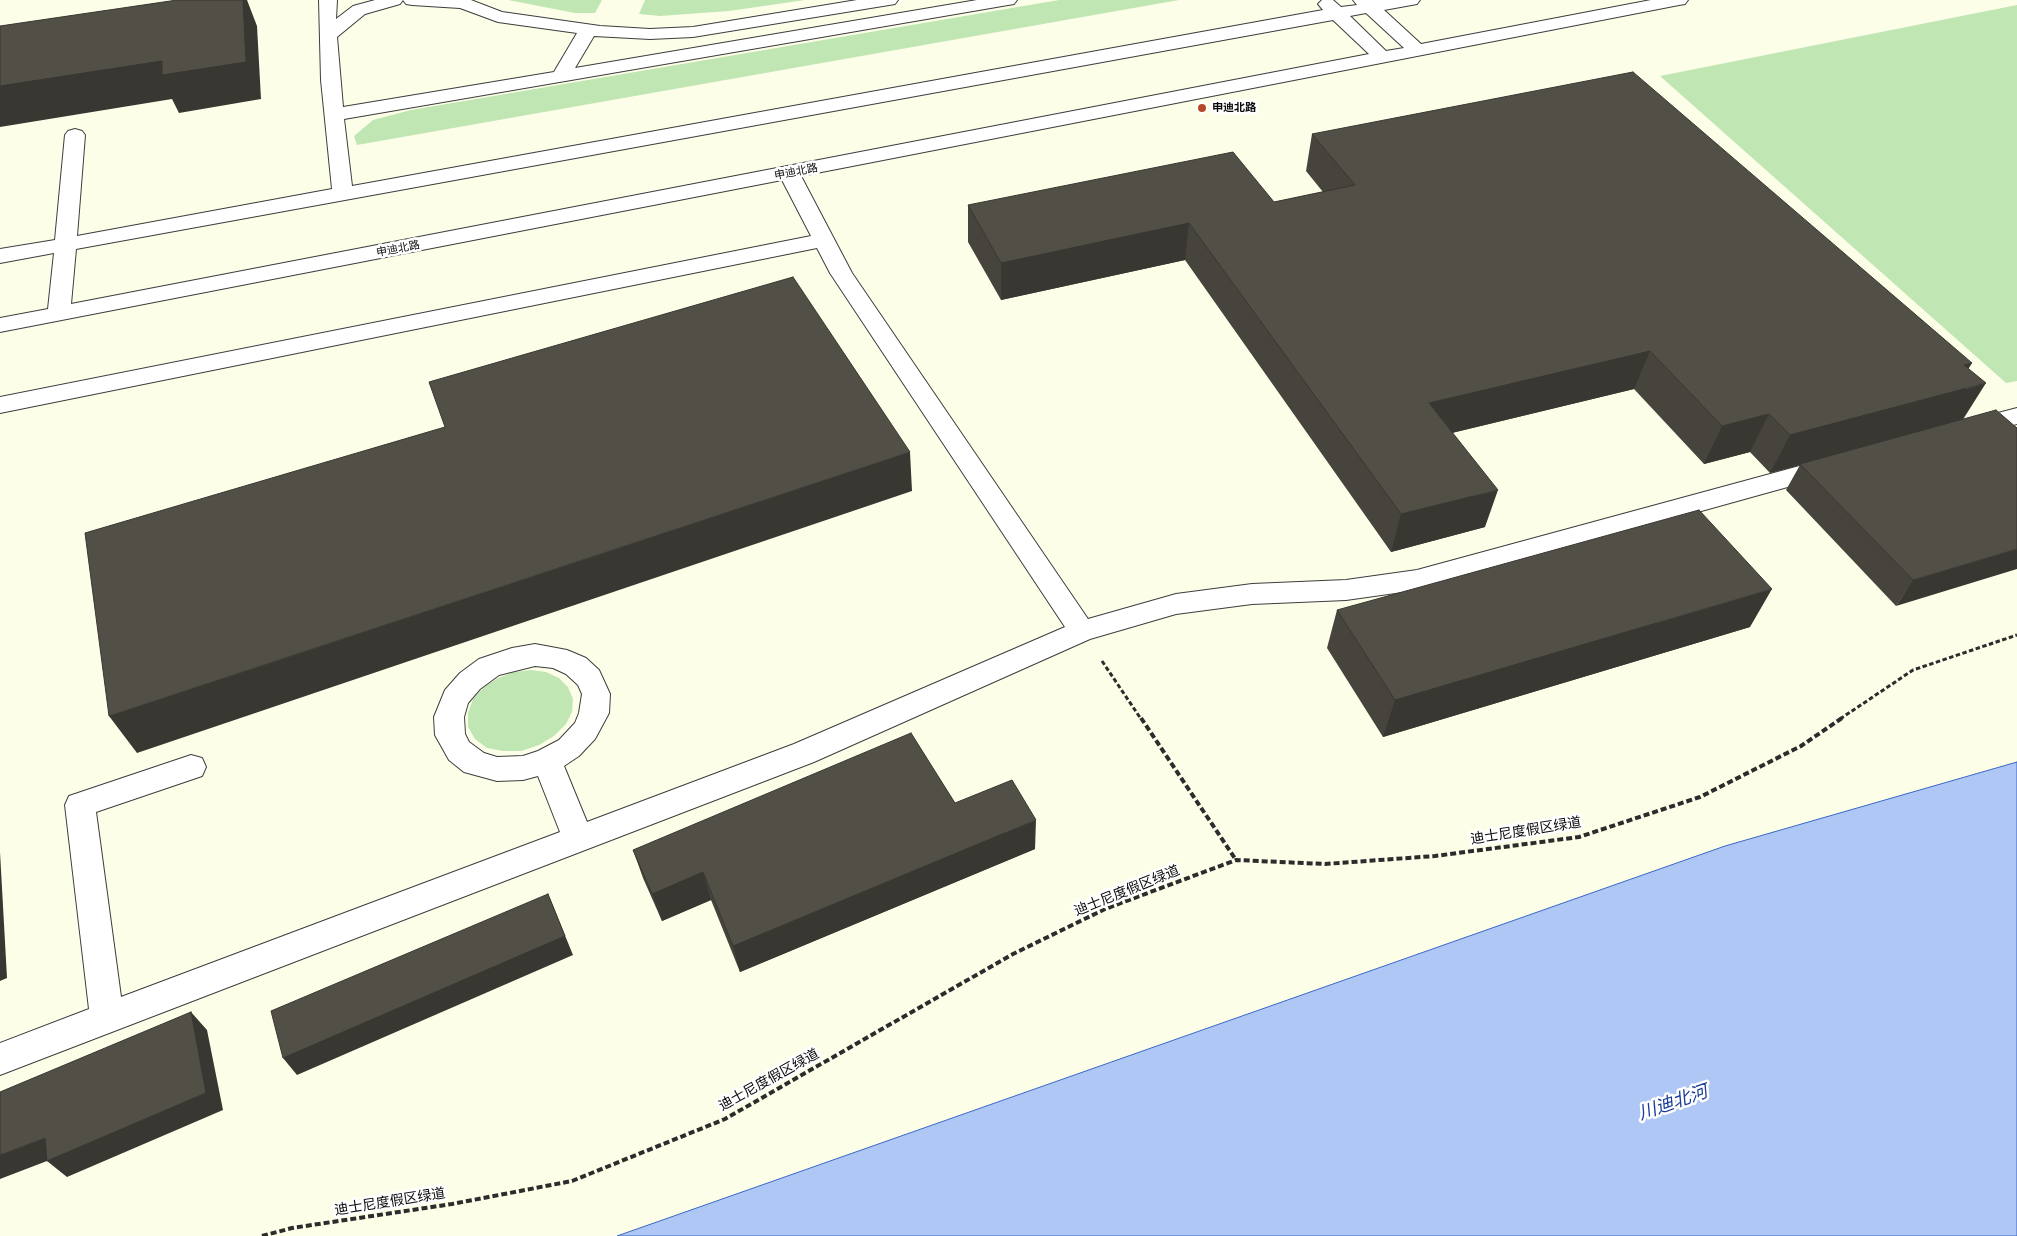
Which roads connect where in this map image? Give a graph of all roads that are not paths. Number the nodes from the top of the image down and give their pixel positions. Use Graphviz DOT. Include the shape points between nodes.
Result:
graph roads {
  1 [pos="328,0"];
  2 [pos="394,0"];
  3 [pos="412,0"];
  4 [pos="889,0"];
  5 [pos="1008,0"];
  6 [pos="1322,0"];
  7 [pos="1411,0"];
  8 [pos="1679,0"];
  9 [pos="458,1"];
  10 [pos="1366,4"];
  11 [pos="1337,14"];
  12 [pos="588,30"];
  13 [pos="328,35"];
  14 [pos="1418,51"];
  15 [pos="1383,58"];
  16 [pos="561,76"];
  17 [pos="334,115"];
  18 [pos="75,135"];
  19 [pos="789,173"];
  20 [pos="343,194"];
  21 [pos="823,240"];
  22 [pos="64,244"];
  23 [pos="0,256"];
  24 [pos="59,314"];
  25 [pos="0,325"];
  26 [pos="0,406"];
  27 [pos="2017,416"];
  28 [pos="1942,436"];
  29 [pos="1858,459"];
  30 [pos="1082,631"];
  31 [pos="547,761"];
  32 [pos="191,767"];
  33 [pos="578,839"];
  34 [pos="107,1019"];
  35 [pos="0,1058"];
  1 -- 13 [label="street"];
  2 -- 13 [label="street" via="359,10"];
  3 -- 9 [label="street"];
  4 -- 12 [label="street" via="693,32 650,34"];
  5 -- 16 [label="street"];
  6 -- 11 [label="street"];
  7 -- 10 [label="street"];
  8 -- 14 [label="street, 申迪北路"];
  9 -- 12 [label="street" via="498,17"];
  10 -- 11 [label="street"];
  10 -- 14 [label="street"];
  11 -- 15 [label="street"];
  11 -- 20 [label="street"];
  12 -- 16 [label="street"];
  13 -- 17 [label="street"];
  14 -- 15 [label="street, 申迪北路"];
  15 -- 19 [label="street, 申迪北路"];
  16 -- 17 [label="street"];
  17 -- 20 [label="street"];
  18 -- 22 [label="street"];
  19 -- 21 [label="street"];
  19 -- 24 [label="street, 申迪北路"];
  20 -- 22 [label="street"];
  21 -- 26 [label="street"];
  21 -- 30 [label="street" via="841,273"];
  22 -- 23 [label="street"];
  22 -- 24 [label="street"];
  24 -- 25 [label="street, 申迪北路"];
  27 -- 28 [label="street"];
  29 -- 30 [label="street" via="1417,580 1346,590 1252,594 1176,604"];
  30 -- 33 [label="street" via="804,753"];
  31 -- 31 [label="street" via="569,748 585,731 594,713 596,694 589,678 576,666 557,658 535,655 512,659 489,667 455,698 449,717 450,735 459,751 475,763 497,769 523,768"];
  31 -- 33 [label="street"];
  32 -- 34 [label="street" via="80,805"];
  33 -- 34 [label="street"];
  34 -- 35 [label="street"];
}
